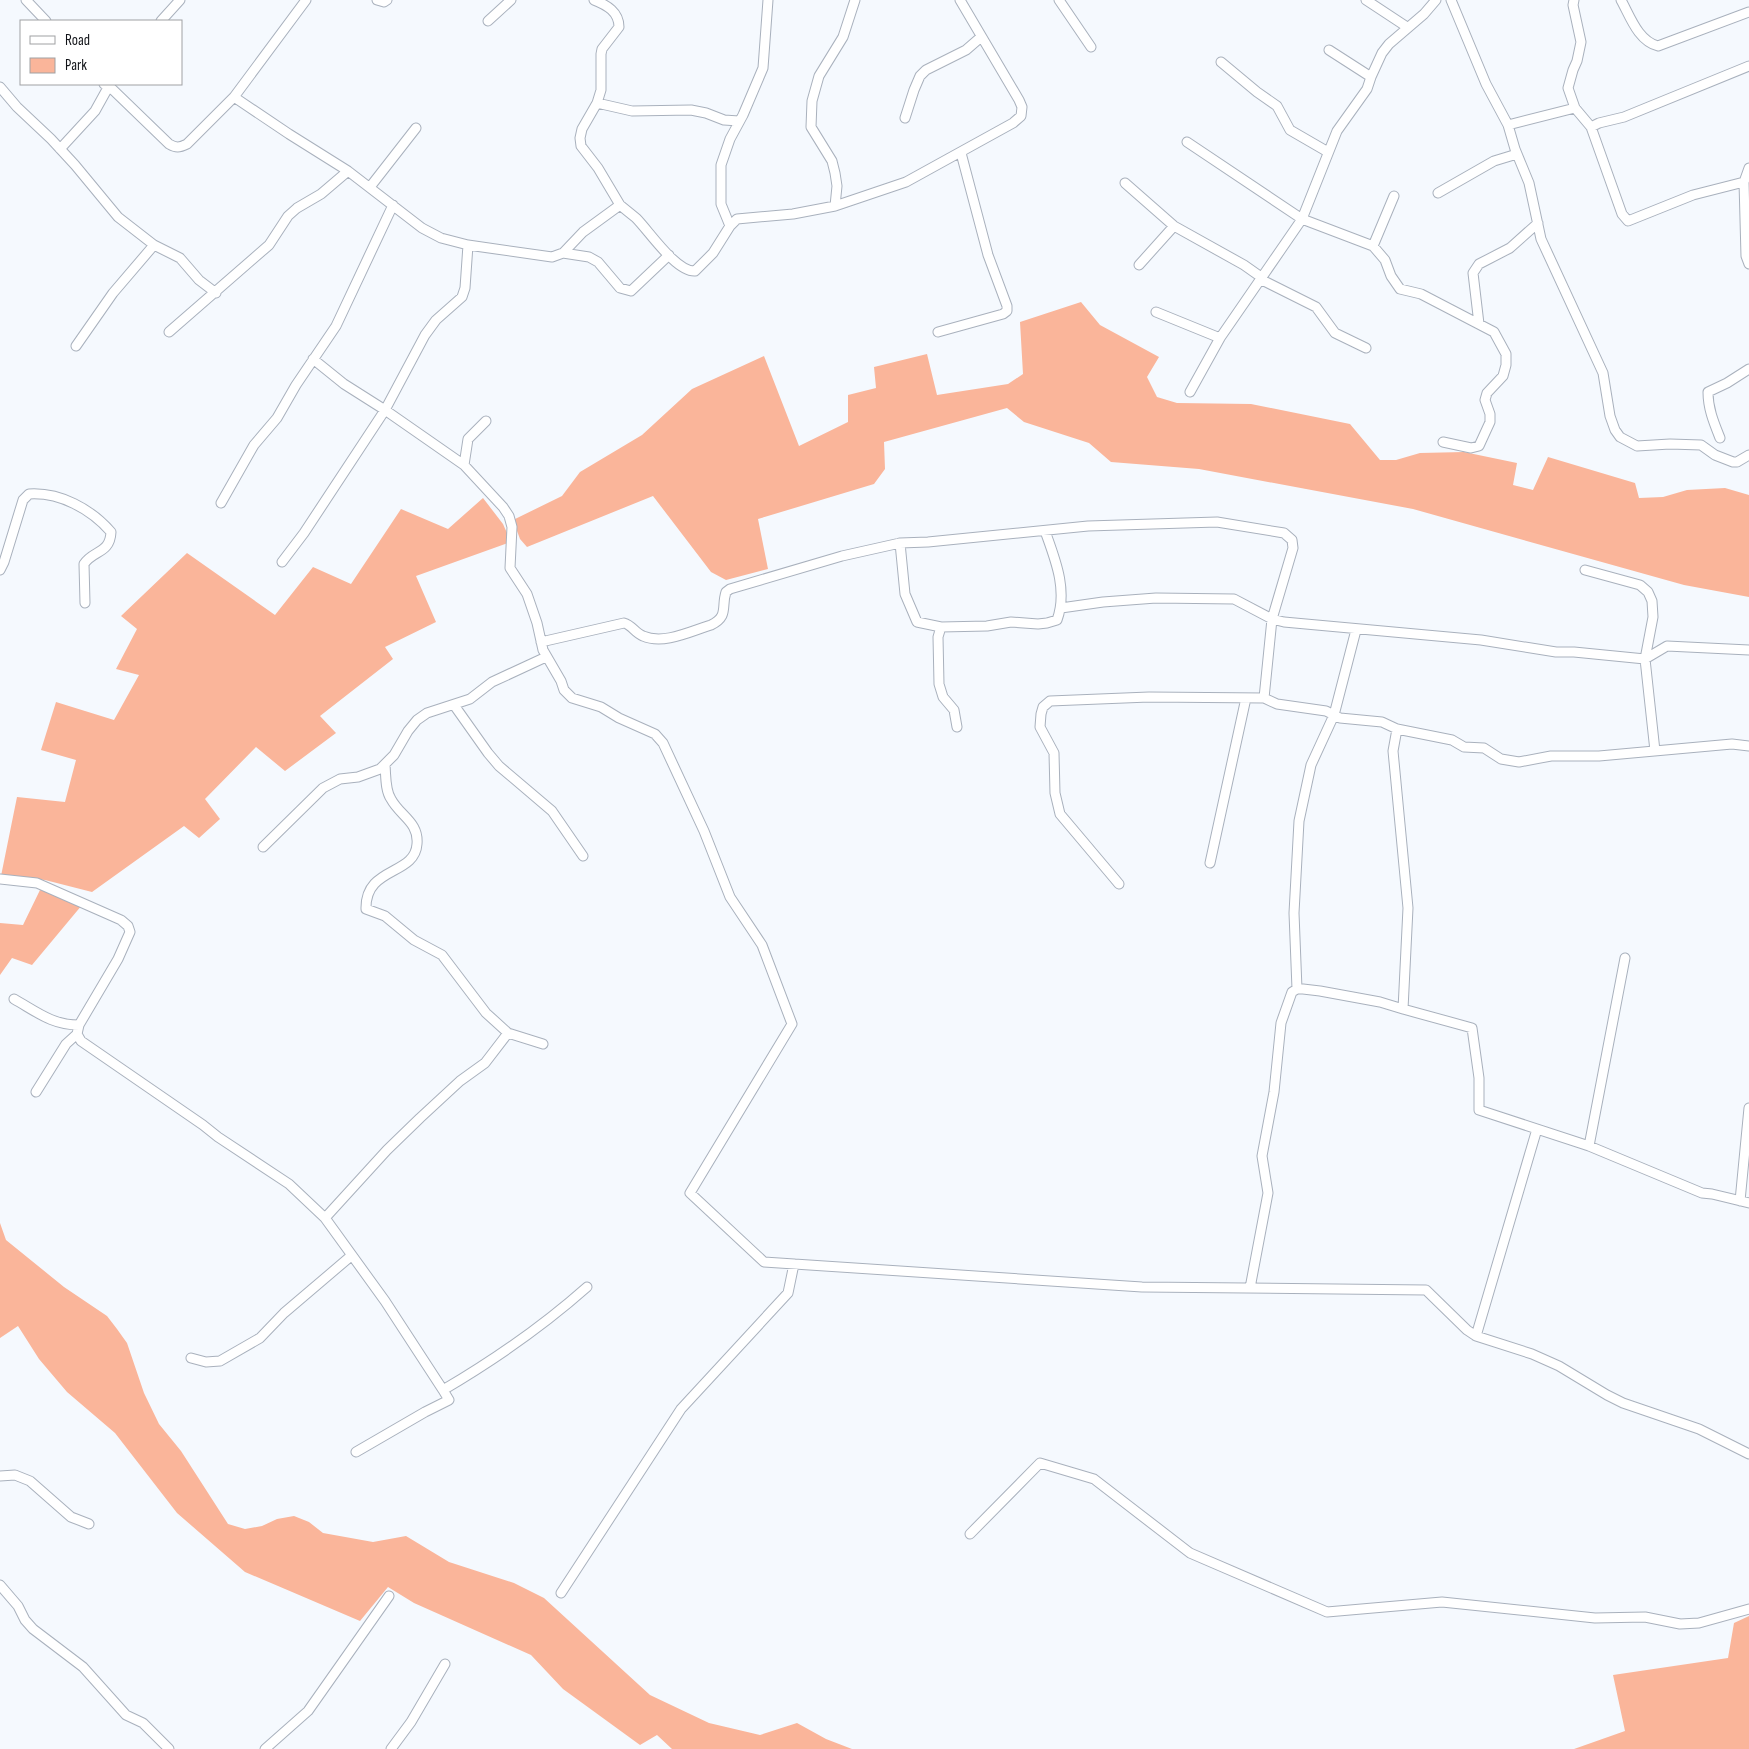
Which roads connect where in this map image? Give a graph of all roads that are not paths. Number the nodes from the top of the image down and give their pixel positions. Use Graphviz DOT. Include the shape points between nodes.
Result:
graph roads {
  1 [pos="180,0"];
  2 [pos="306,0"];
  3 [pos="377,0"];
  4 [pos="387,0"];
  5 [pos="511,0"];
  6 [pos="594,0"];
  7 [pos="768,0"];
  8 [pos="854,0"];
  9 [pos="960,0"];
  10 [pos="1059,0"];
  11 [pos="1366,0"];
  12 [pos="1436,0"];
  13 [pos="1451,0"];
  14 [pos="1574,0"];
  15 [pos="1621,0"];
  16 [pos="28,1"];
  17 [pos="1749,12"];
  18 [pos="45,20"];
  19 [pos="161,20"];
  20 [pos="488,21"];
  21 [pos="1407,27"];
  22 [pos="981,37"];
  23 [pos="1091,46"];
  24 [pos="1329,50"];
  25 [pos="1221,62"];
  26 [pos="1749,66"];
  27 [pos="1370,77"];
  28 [pos="108,85"];
  29 [pos="109,85"];
  30 [pos="0,87"];
  31 [pos="234,96"];
  32 [pos="597,102"];
  33 [pos="1575,108"];
  34 [pos="905,118"];
  35 [pos="739,121"];
  36 [pos="1508,125"];
  37 [pos="1591,127"];
  38 [pos="416,128"];
  39 [pos="1188,142"];
  40 [pos="60,149"];
  41 [pos="1328,152"];
  42 [pos="961,153"];
  43 [pos="1517,154"];
  44 [pos="1749,168"];
  45 [pos="348,171"];
  46 [pos="1744,182"];
  47 [pos="1125,183"];
  48 [pos="370,187"];
  49 [pos="1438,192"];
  50 [pos="1394,196"];
  51 [pos="393,205"];
  52 [pos="620,206"];
  53 [pos="835,206"];
  54 [pos="1302,219"];
  55 [pos="1538,223"];
  56 [pos="730,226"];
  57 [pos="1174,226"];
  58 [pos="154,245"];
  59 [pos="468,245"];
  60 [pos="1373,246"];
  61 [pos="563,253"];
  62 [pos="669,255"];
  63 [pos="1749,264"];
  64 [pos="1138,265"];
  65 [pos="1260,278"];
  66 [pos="216,293"];
  67 [pos="1156,312"];
  68 [pos="1479,324"];
  69 [pos="169,332"];
  70 [pos="938,332"];
  71 [pos="1220,338"];
  72 [pos="76,346"];
  73 [pos="1366,348"];
  74 [pos="313,359"];
  75 [pos="1749,369"];
  76 [pos="1190,392"];
  77 [pos="385,410"];
  78 [pos="486,421"];
  79 [pos="1720,438"];
  80 [pos="1443,442"];
  81 [pos="1749,455"];
  82 [pos="464,465"];
  83 [pos="222,503"];
  84 [pos="1045,530"];
  85 [pos="900,543"];
  86 [pos="282,562"];
  87 [pos="0,570"];
  88 [pos="1585,570"];
  89 [pos="85,603"];
  90 [pos="1061,608"];
  91 [pos="1272,619"];
  92 [pos="940,627"];
  93 [pos="1356,630"];
  94 [pos="541,642"];
  95 [pos="1749,650"];
  96 [pos="546,657"];
  97 [pos="1645,659"];
  98 [pos="1246,698"];
  99 [pos="1264,698"];
  100 [pos="454,705"];
  101 [pos="1334,715"];
  102 [pos="957,728"];
  103 [pos="1397,729"];
  104 [pos="1749,746"];
  105 [pos="1654,752"];
  106 [pos="385,765"];
  107 [pos="263,847"];
  108 [pos="583,856"];
  109 [pos="1210,863"];
  110 [pos="0,879"];
  111 [pos="1119,884"];
  112 [pos="1625,958"];
  113 [pos="1297,989"];
  114 [pos="14,1000"];
  115 [pos="1403,1009"];
  116 [pos="78,1029"];
  117 [pos="508,1033"];
  118 [pos="543,1044"];
  119 [pos="36,1092"];
  120 [pos="1749,1108"];
  121 [pos="1537,1129"];
  122 [pos="1589,1146"];
  123 [pos="1745,1202"];
  124 [pos="325,1218"];
  125 [pos="351,1256"];
  126 [pos="794,1264"];
  127 [pos="587,1287"];
  128 [pos="1250,1288"];
  129 [pos="1476,1336"];
  130 [pos="191,1358"];
  131 [pos="444,1390"];
  132 [pos="356,1452"];
  133 [pos="1749,1454"];
  134 [pos="0,1476"];
  135 [pos="89,1524"];
  136 [pos="970,1534"];
  137 [pos="0,1585"];
  138 [pos="561,1593"];
  139 [pos="389,1596"];
  140 [pos="1749,1609"];
  141 [pos="445,1664"];
  142 [pos="167,1749"];
  143 [pos="264,1749"];
  144 [pos="391,1749"];
  1 -- 19 [label="street"];
  2 -- 31 [label="street"];
  3 -- 4 [label="street"];
  5 -- 20 [label="street"];
  6 -- 32 [label="street" via="606,5 619,22 616,33 602,49 601,90"];
  7 -- 35 [label="street" via="763,68"];
  8 -- 53 [label="street" via="843,37 819,76 812,101 811,127 832,161 835,173"];
  9 -- 22 [label="street"];
  10 -- 23 [label="street"];
  11 -- 21 [label="street"];
  12 -- 21 [label="street"];
  13 -- 36 [label="street" via="1486,84"];
  14 -- 33 [label="street" via="1580,42 1568,88"];
  15 -- 17 [label="street" via="1639,32 1648,42 1658,46"];
  16 -- 18 [label="street"];
  21 -- 27 [label="street" via="1382,53"];
  22 -- 34 [label="street" via="966,50 920,76"];
  22 -- 42 [label="street" via="1023,112 1013,123"];
  24 -- 27 [label="street"];
  25 -- 41 [label="street" via="1277,106 1290,130"];
  26 -- 37 [label="street" via="1624,117"];
  27 -- 41 [label="street" via="1367,89 1337,131"];
  28 -- 40 [label="street" via="95,111"];
  29 -- 31 [label="street" via="169,144 178,148 187,144"];
  30 -- 40 [label="street"];
  31 -- 45 [label="street"];
  32 -- 35 [label="street" via="632,110 691,110"];
  32 -- 52 [label="street" via="582,129 581,146"];
  33 -- 36 [label="street"];
  33 -- 37 [label="street"];
  35 -- 56 [label="street" via="721,164 722,204"];
  36 -- 43 [label="street"];
  37 -- 46 [label="street" via="1622,214 1628,221 1693,195"];
  38 -- 48 [label="street"];
  39 -- 54 [label="street"];
  40 -- 58 [label="street" via="118,217"];
  41 -- 54 [label="street"];
  42 -- 53 [label="street" via="906,182"];
  42 -- 70 [label="street" via="988,255 1008,306 1003,314"];
  43 -- 49 [label="street" via="1494,161"];
  43 -- 55 [label="street" via="1529,183"];
  44 -- 46 [label="street"];
  45 -- 48 [label="street"];
  45 -- 66 [label="street" via="326,191 288,216 270,246"];
  46 -- 63 [label="street" via="1746,256"];
  47 -- 57 [label="street"];
  48 -- 51 [label="street"];
  50 -- 60 [label="street"];
  51 -- 59 [label="street" via="422,228 441,238"];
  51 -- 74 [label="street" via="336,326"];
  52 -- 61 [label="street" via="583,232"];
  52 -- 62 [label="street" via="635,217"];
  53 -- 56 [label="street" via="737,220"];
  54 -- 60 [label="street"];
  54 -- 65 [label="street"];
  55 -- 68 [label="street" via="1510,248 1479,264 1473,273"];
  55 -- 81 [label="street" via="1541,239 1603,373 1610,416 1620,437 1637,446 1701,445 1733,462"];
  56 -- 62 [label="street" via="713,253 695,270 684,268"];
  57 -- 64 [label="street"];
  57 -- 65 [label="street"];
  58 -- 66 [label="street" via="180,258 199,280"];
  58 -- 72 [label="street" via="113,293"];
  59 -- 61 [label="street" via="552,257"];
  59 -- 77 [label="street" via="462,297 436,320 425,335"];
  60 -- 68 [label="street" via="1385,260 1390,276 1400,289 1421,294"];
  61 -- 62 [label="street" via="594,259 620,288 631,291"];
  65 -- 71 [label="street"];
  65 -- 73 [label="street" via="1316,307 1335,332"];
  66 -- 69 [label="street"];
  67 -- 71 [label="street"];
  68 -- 80 [label="street" via="1494,332 1506,354 1503,376 1487,393 1485,400 1490,422 1480,446 1472,448"];
  71 -- 76 [label="street"];
  74 -- 77 [label="street"];
  74 -- 83 [label="street" via="277,418 254,445"];
  75 -- 79 [label="street" via="1708,392 1708,403"];
  77 -- 82 [label="street"];
  77 -- 86 [label="street"];
  78 -- 82 [label="street" via="468,439"];
  82 -- 94 [label="street" via="509,516 513,538 510,568 527,594"];
  84 -- 85 [label="street"];
  84 -- 90 [label="street" via="1058,567"];
  84 -- 91 [label="street" via="1217,522 1284,533 1292,540 1293,548"];
  85 -- 92 [label="street" via="905,594 918,622"];
  85 -- 94 [label="street" via="842,556 730,589 726,592 724,610 718,622 667,638 642,636 624,622"];
  87 -- 89 [label="street" via="23,500 29,494 37,493 64,499 93,515 111,532 105,548 84,564"];
  88 -- 97 [label="street" via="1640,585 1648,592 1653,617"];
  90 -- 91 [label="street" via="1156,598 1234,599"];
  90 -- 92 [label="street" via="1057,620 1047,623"];
  91 -- 93 [label="street"];
  91 -- 99 [label="street"];
  92 -- 102 [label="street" via="939,684 943,697 954,710"];
  93 -- 97 [label="street" via="1481,640 1556,652"];
  93 -- 101 [label="street"];
  94 -- 96 [label="street"];
  95 -- 97 [label="street" via="1667,646"];
  96 -- 100 [label="street" via="507,674 470,699"];
  96 -- 126 [label="street" via="572,698 601,707 656,734 663,743 730,896 762,945 792,1024 690,1193 764,1262"];
  97 -- 105 [label="street"];
  98 -- 99 [label="street"];
  98 -- 109 [label="street"];
  98 -- 111 [label="street" via="1065,700 1050,701 1043,707 1040,726 1054,753 1055,793 1060,814"];
  99 -- 101 [label="street" via="1277,704 1326,710"];
  100 -- 106 [label="street" via="427,713 417,720"];
  100 -- 108 [label="street" via="499,766 552,811"];
  101 -- 103 [label="street" via="1382,722"];
  101 -- 113 [label="street" via="1311,765 1299,821 1294,913"];
  103 -- 105 [label="street" via="1452,740 1464,747 1484,748 1501,759 1519,762 1551,756"];
  103 -- 115 [label="street" via="1393,751 1408,908"];
  104 -- 105 [label="street" via="1732,744"];
  106 -- 107 [label="street" via="358,777 340,779 323,788"];
  106 -- 117 [label="street" via="390,798 411,821 416,830 417,844 410,860 371,887 366,909 385,916 414,940 442,955 486,1013"];
  110 -- 116 [label="street" via="37,883 128,926 130,932 118,959"];
  112 -- 122 [label="street"];
  113 -- 115 [label="street" via="1380,1002"];
  113 -- 128 [label="street" via="1292,992 1281,1023 1274,1092 1262,1156 1268,1193"];
  114 -- 116 [label="street" via="56,1022"];
  115 -- 121 [label="street" via="1472,1028 1479,1078 1479,1110"];
  116 -- 119 [label="street"];
  116 -- 124 [label="street" via="81,1041 289,1184"];
  117 -- 118 [label="street"];
  117 -- 124 [label="street" via="485,1063 420,1118"];
  120 -- 123 [label="street"];
  121 -- 122 [label="street"];
  121 -- 129 [label="street"];
  122 -- 123 [label="street" via="1702,1193"];
  124 -- 125 [label="street"];
  125 -- 130 [label="street" via="284,1313 260,1338 220,1361"];
  125 -- 131 [label="street"];
  126 -- 128 [label="street" via="1142,1287"];
  126 -- 138 [label="street" via="788,1293 681,1408"];
  127 -- 131 [label="street" via="525,1337"];
  128 -- 129 [label="street" via="1426,1290"];
  129 -- 133 [label="street" via="1541,1358 1623,1403 1699,1429"];
  131 -- 132 [label="street" via="449,1400"];
  134 -- 135 [label="street" via="15,1475 30,1481 71,1516"];
  136 -- 140 [label="street" via="1040,1463 1094,1479 1190,1553 1327,1612 1442,1602 1595,1618 1645,1617 1680,1624 1699,1623"];
  137 -- 142 [label="street" via="33,1629 84,1667 126,1715 143,1723"];
  139 -- 143 [label="street" via="308,1711"];
  141 -- 144 [label="street"];
}
